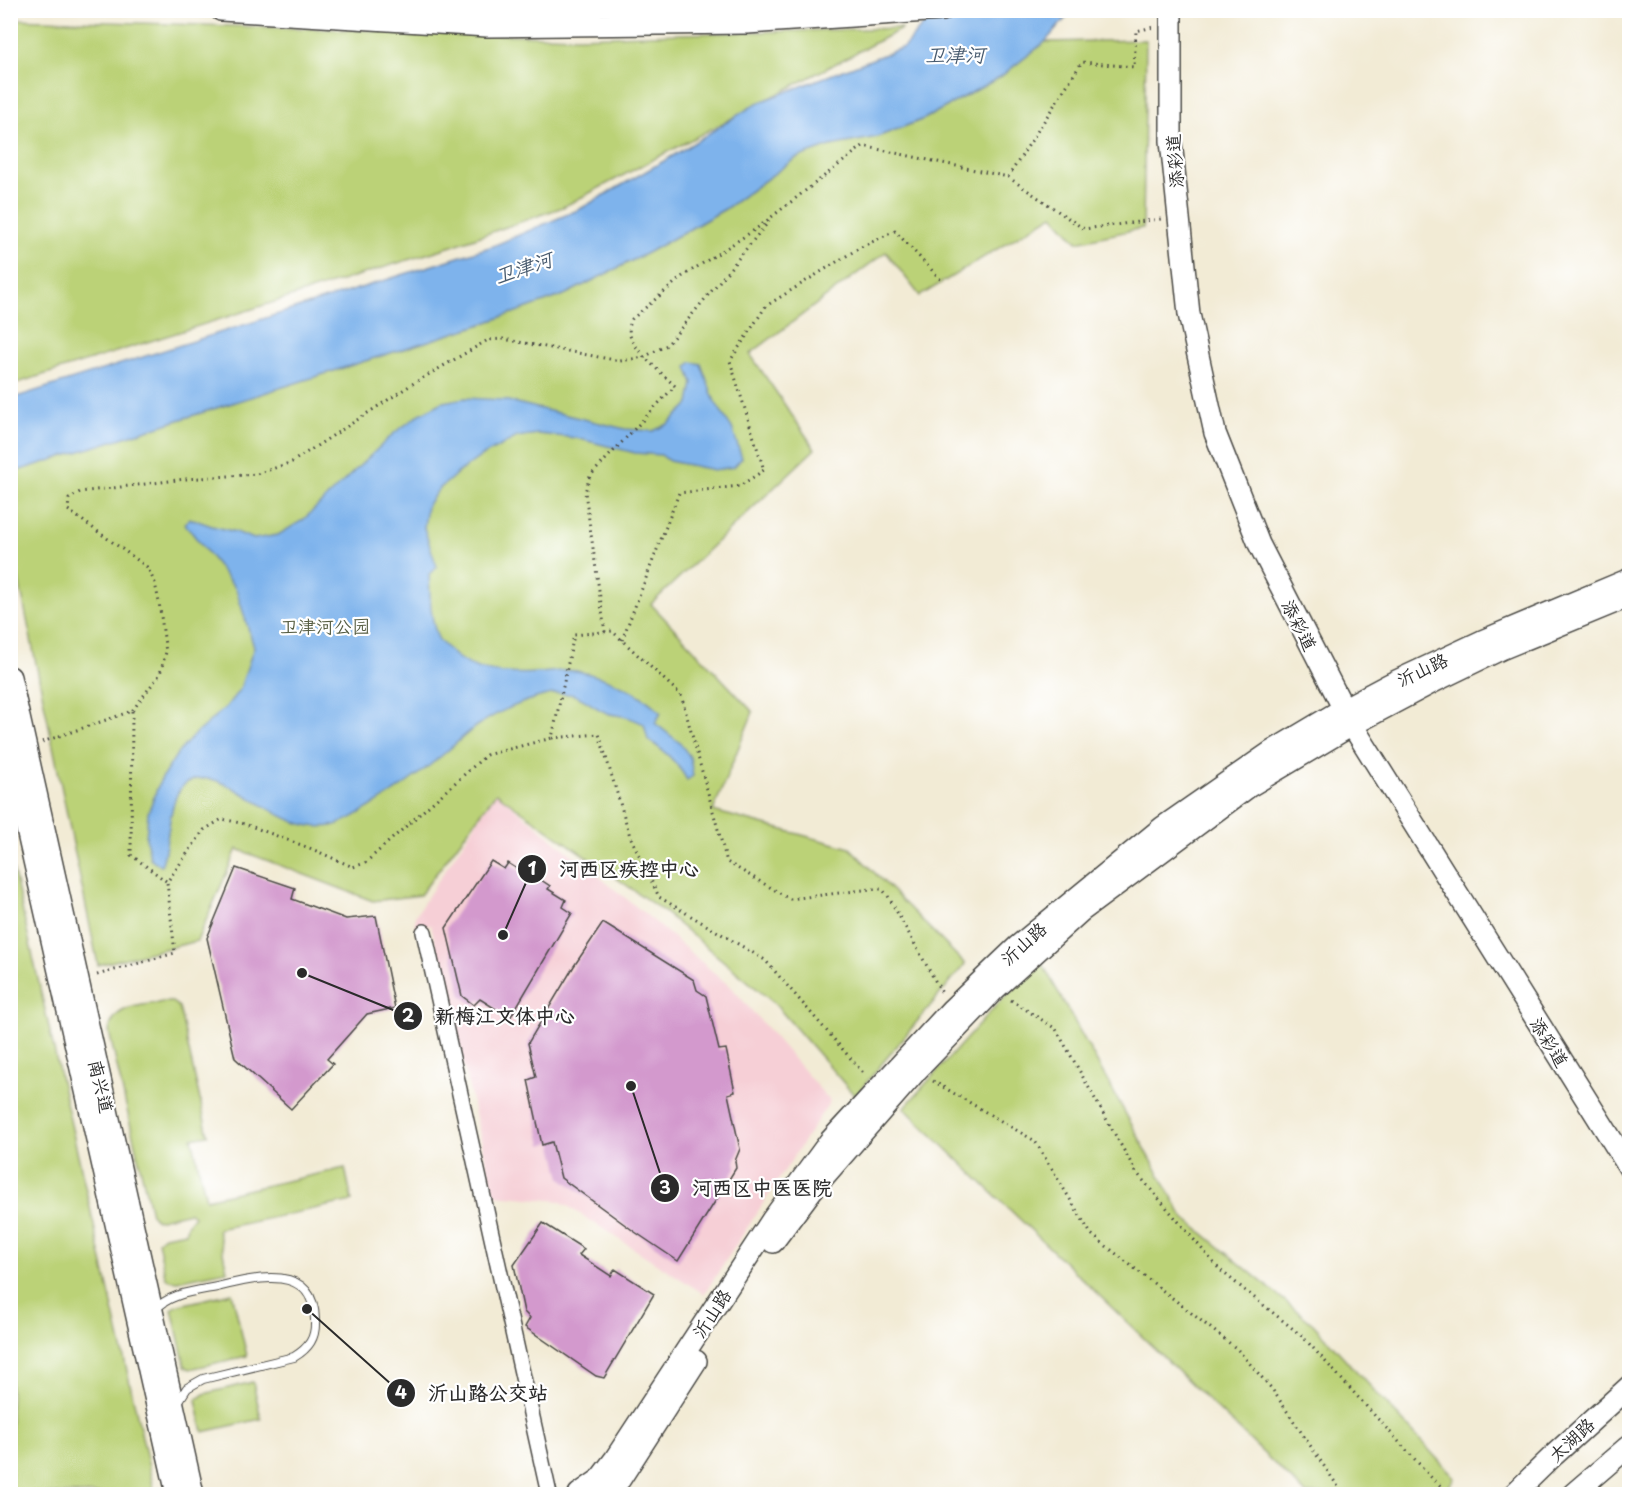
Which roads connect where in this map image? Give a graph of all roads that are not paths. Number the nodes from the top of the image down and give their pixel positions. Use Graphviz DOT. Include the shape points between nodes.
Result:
graph roads {
  1 [pos="221,10"];
  2 [pos="942,10"];
  3 [pos="1170,17"];
  4 [pos="1629,579"];
  5 [pos="1629,596"];
  6 [pos="10,677"];
  7 [pos="1348,717"];
  8 [pos="18,751"];
  9 [pos="424,932"];
  10 [pos="1629,1169"];
  11 [pos="153,1312"];
  12 [pos="146,1356"];
  13 [pos="1629,1386"];
  14 [pos="175,1415"];
  15 [pos="1629,1445"];
  16 [pos="593,1492"];
  17 [pos="177,1494"];
  18 [pos="193,1494"];
  19 [pos="549,1494"];
  20 [pos="1514,1494"];
  21 [pos="1573,1494"];
  1 -- 2 [label="street" via="487,26 747,23"];
  3 -- 7 [label="street, 添彩道" via="1171,141 1178,217 1189,314 1215,433 1259,544"];
  4 -- 7 [label="street, 沂山路" via="1482,641"];
  5 -- 7 [label="street, 沂山路"];
  6 -- 8 [label="street, 南兴道"];
  7 -- 10 [label="street, 添彩道"];
  7 -- 16 [label="street, 沂山路" via="1081,911 995,989 850,1144 769,1248 625,1471"];
  7 -- 16 [label="street, 沂山路" via="1271,752 1164,827 1054,915 951,1010 830,1141 797,1184"];
  8 -- 11 [label="street, 南兴道" via="78,980"];
  8 -- 12 [label="street, 南兴道"];
  9 -- 19 [label="street"];
  11 -- 12 [label="lane"];
  11 -- 14 [label="street, 南兴道"];
  11 -- 14 [label="lane" via="175,1296 271,1277 300,1285 315,1311 314,1338 304,1351 203,1378 187,1388"];
  12 -- 17 [label="street, 南兴道"];
  13 -- 20 [label="street, 太湖路"];
  14 -- 18 [label="street, 南兴道"];
  15 -- 21 [label="street"];
}
